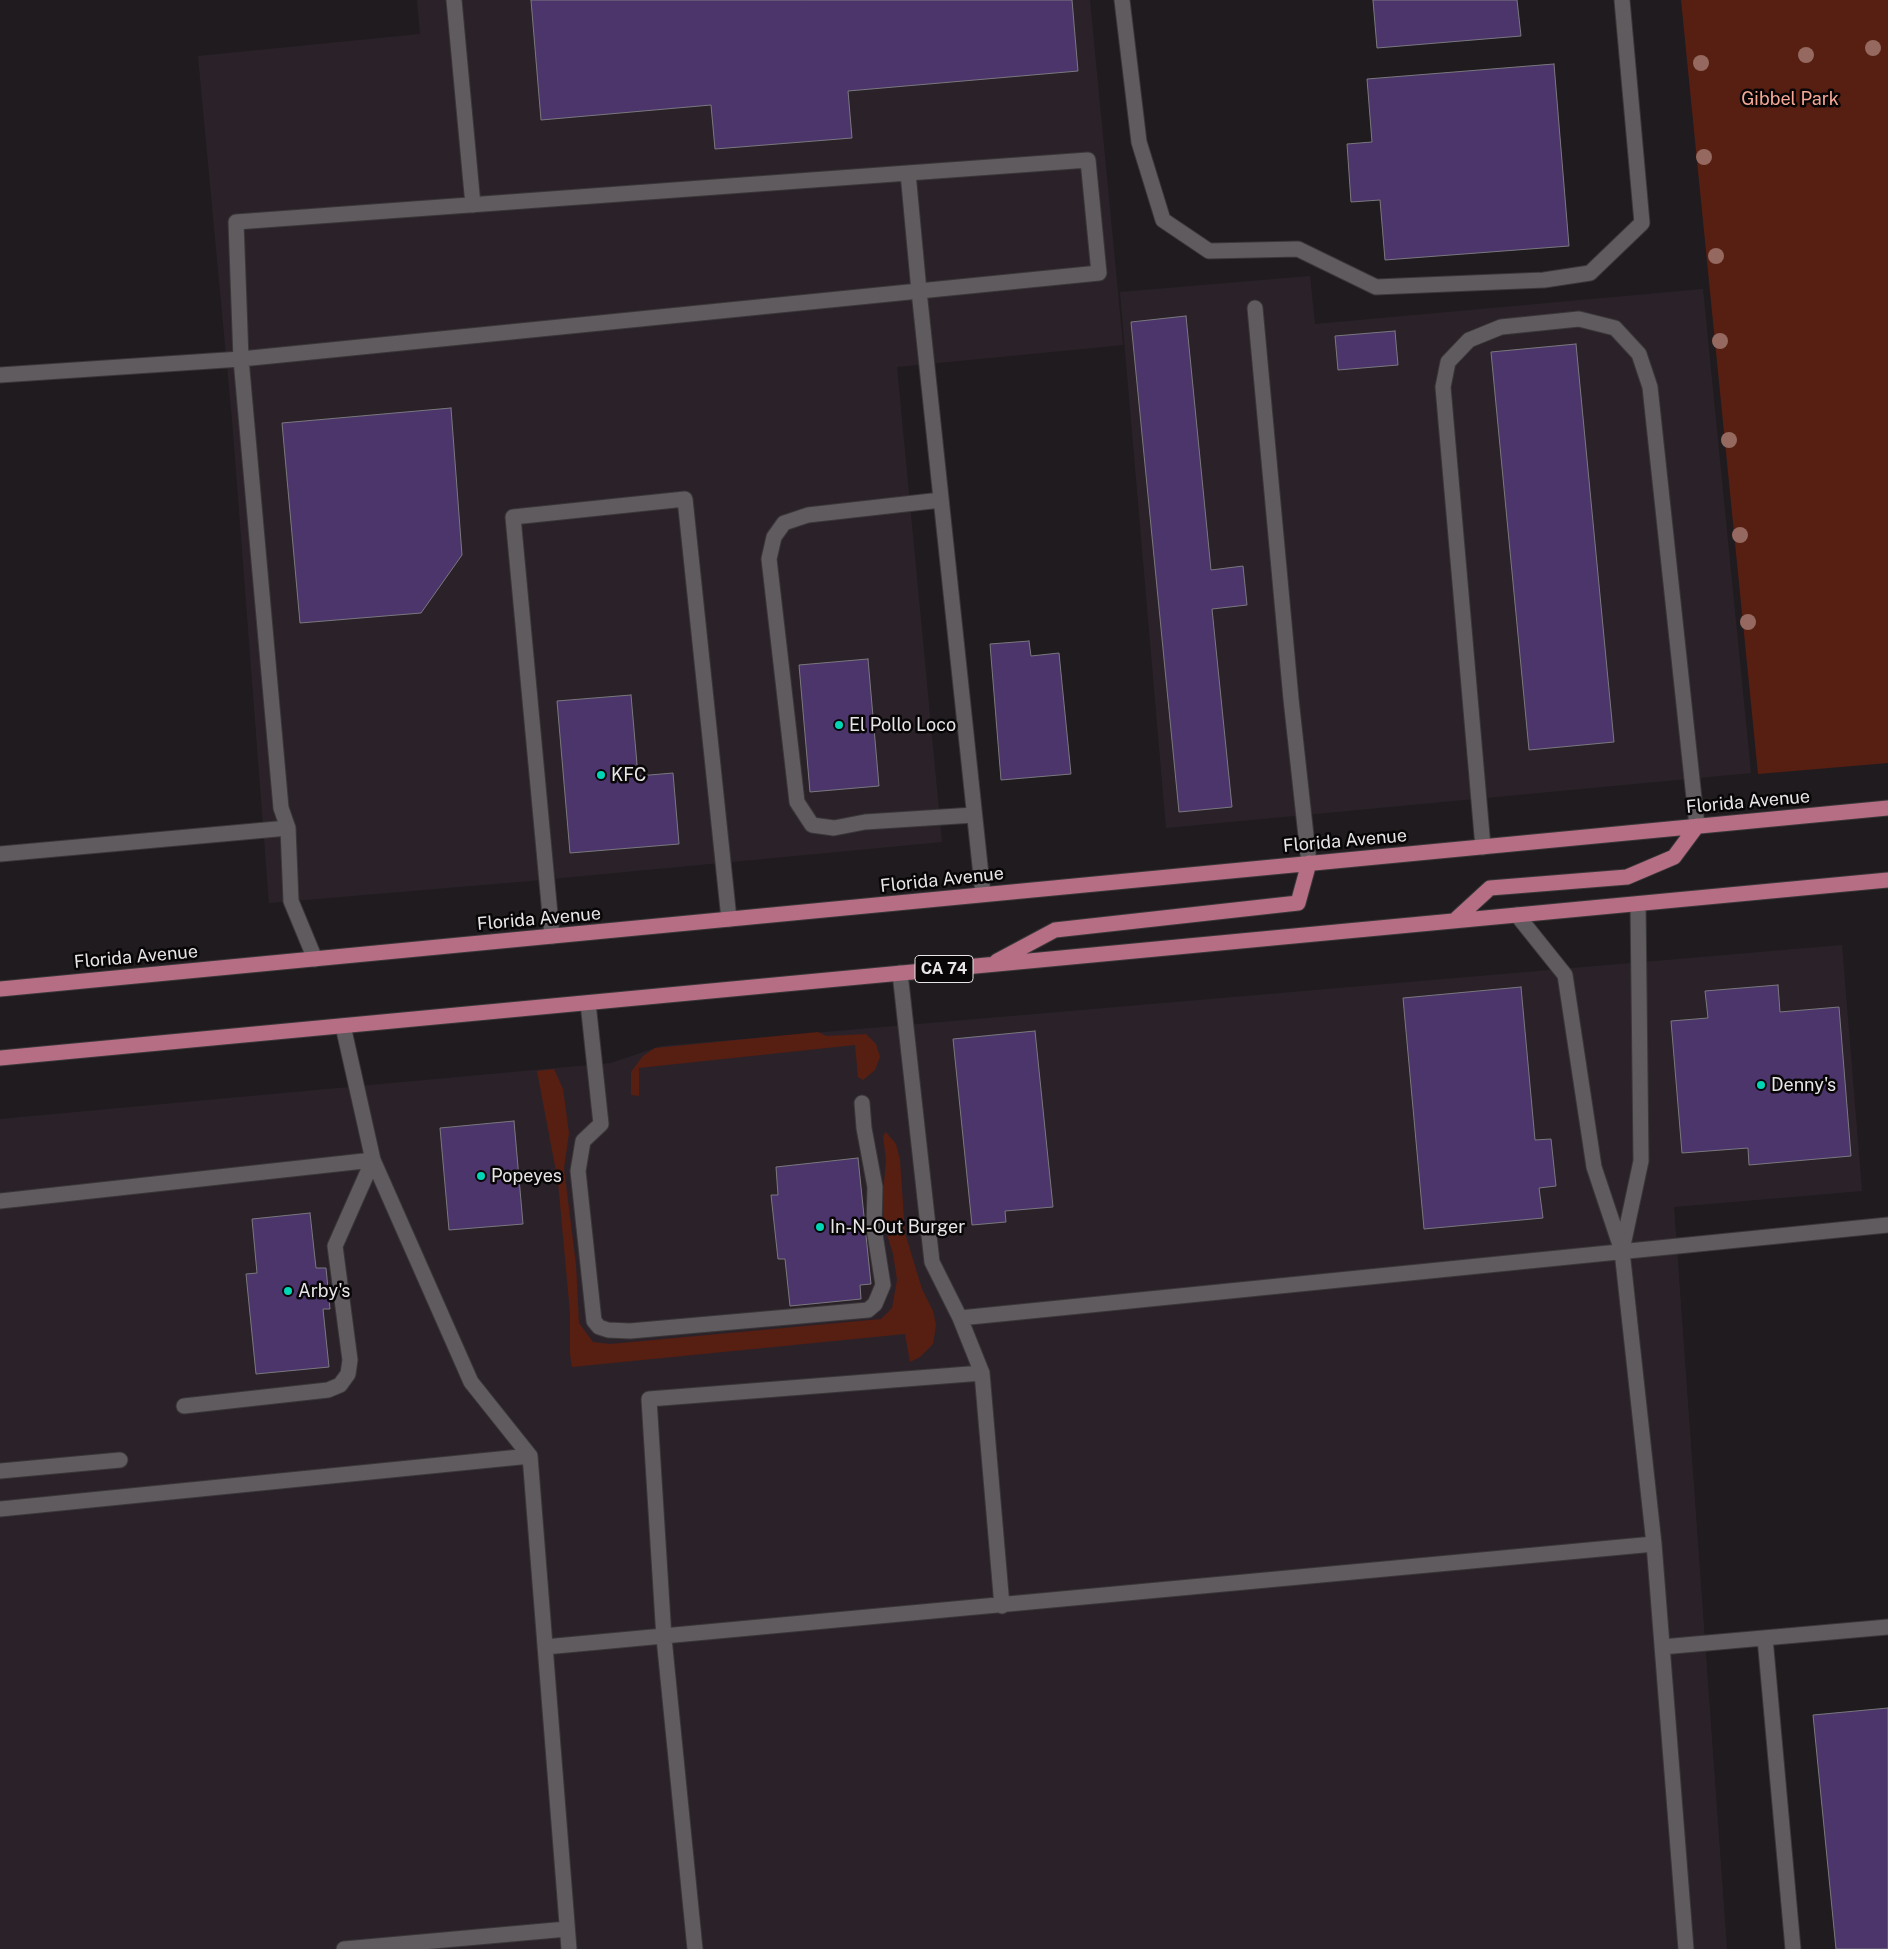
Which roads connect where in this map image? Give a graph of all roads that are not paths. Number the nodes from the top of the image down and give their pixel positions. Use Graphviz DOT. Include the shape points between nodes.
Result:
graph roads {
  1 [pos="454,0"];
  2 [pos="1122,0"];
  3 [pos="1622,0"];
  4 [pos="908,173"];
  5 [pos="473,205"];
  6 [pos="919,291"];
  7 [pos="1255,308"];
  8 [pos="241,359"];
  9 [pos="0,375"];
  10 [pos="941,500"];
  11 [pos="1888,808"];
  12 [pos="974,815"];
  13 [pos="1697,826"];
  14 [pos="288,828"];
  15 [pos="1483,847"];
  16 [pos="0,854"];
  17 [pos="1309,863"];
  18 [pos="1888,880"];
  19 [pos="983,894"];
  20 [pos="1638,904"];
  21 [pos="1517,915"];
  22 [pos="729,919"];
  23 [pos="1454,921"];
  24 [pos="552,936"];
  25 [pos="315,959"];
  26 [pos="991,965"];
  27 [pos="900,974"];
  28 [pos="0,989"];
  29 [pos="588,1003"];
  30 [pos="343,1026"];
  31 [pos="0,1058"];
  32 [pos="862,1103"];
  33 [pos="373,1160"];
  34 [pos="0,1201"];
  35 [pos="1888,1225"];
  36 [pos="1622,1251"];
  37 [pos="960,1318"];
  38 [pos="982,1373"];
  39 [pos="184,1406"];
  40 [pos="530,1456"];
  41 [pos="120,1460"];
  42 [pos="0,1471"];
  43 [pos="0,1509"];
  44 [pos="1654,1544"];
  45 [pos="1002,1606"];
  46 [pos="1888,1627"];
  47 [pos="664,1638"];
  48 [pos="1766,1638"];
  49 [pos="1662,1647"];
  50 [pos="546,1648"];
  51 [pos="567,1929"];
  52 [pos="344,1949"];
  53 [pos="569,1949"];
  54 [pos="695,1949"];
  55 [pos="1686,1949"];
  56 [pos="1793,1949"];
  1 -- 5 [label="lane"];
  2 -- 3 [label="lane" via="1139,142 1163,220 1209,251 1298,249 1376,287 1544,280 1590,273 1642,223"];
  4 -- 5 [label="lane"];
  4 -- 6 [label="lane"];
  4 -- 6 [label="lane" via="1088,160 1099,273"];
  5 -- 8 [label="lane" via="236,222"];
  6 -- 8 [label="lane"];
  6 -- 10 [label="lane"];
  7 -- 17 [label="lane" via="1290,699"];
  8 -- 9 [label="lane"];
  8 -- 14 [label="lane" via="281,808"];
  10 -- 12 [label="lane"];
  10 -- 12 [label="lane" via="808,515 784,523 774,537 769,559 797,802 812,825 834,828 865,822"];
  11 -- 13 [label="main road, Florida Avenue"];
  12 -- 19 [label="lane"];
  13 -- 15 [label="main road, Florida Avenue"];
  13 -- 15 [label="lane" via="1650,387 1639,354 1615,328 1579,319 1501,327 1469,340 1448,362 1443,387"];
  13 -- 23 [label="main road" via="1674,857 1627,877 1490,888"];
  14 -- 16 [label="lane"];
  14 -- 25 [label="lane" via="291,901"];
  15 -- 17 [label="main road, Florida Avenue"];
  17 -- 19 [label="main road, Florida Avenue"];
  17 -- 26 [label="main road" via="1298,903 1056,930"];
  18 -- 20 [label="main road, CA 74"];
  19 -- 22 [label="main road, Florida Avenue"];
  20 -- 21 [label="main road, CA 74"];
  20 -- 36 [label="lane" via="1641,1161"];
  21 -- 23 [label="main road, CA 74"];
  21 -- 36 [label="lane" via="1565,975 1594,1167"];
  22 -- 24 [label="main road, Florida Avenue"];
  22 -- 24 [label="lane" via="685,499 513,517"];
  23 -- 26 [label="main road, CA 74"];
  24 -- 25 [label="main road, Florida Avenue"];
  25 -- 28 [label="main road, Florida Avenue"];
  26 -- 27 [label="main road, CA 74"];
  27 -- 29 [label="main road, CA 74"];
  27 -- 37 [label="lane" via="932,1262"];
  29 -- 30 [label="main road, CA 74"];
  29 -- 32 [label="lane" via="601,1124 583,1141 578,1171 594,1321 608,1330 630,1331 868,1310 875,1304 883,1285 874,1228 875,1187"];
  30 -- 31 [label="main road, CA 74"];
  30 -- 33 [label="lane"];
  33 -- 34 [label="lane"];
  33 -- 39 [label="lane" via="336,1246 350,1360 348,1374 340,1385 328,1390"];
  33 -- 40 [label="lane" via="471,1382"];
  35 -- 36 [label="lane"];
  36 -- 37 [label="lane"];
  36 -- 44 [label="lane"];
  37 -- 38 [label="lane"];
  38 -- 45 [label="lane"];
  38 -- 47 [label="lane" via="649,1399"];
  40 -- 43 [label="lane"];
  40 -- 50 [label="lane"];
  41 -- 42 [label="lane"];
  44 -- 45 [label="lane"];
  44 -- 49 [label="lane"];
  45 -- 47 [label="lane"];
  46 -- 48 [label="lane"];
  47 -- 50 [label="lane"];
  47 -- 54 [label="lane"];
  48 -- 49 [label="lane"];
  48 -- 56 [label="lane"];
  49 -- 55 [label="lane"];
  50 -- 51 [label="lane"];
  51 -- 52 [label="lane"];
  51 -- 53 [label="lane"];
}
